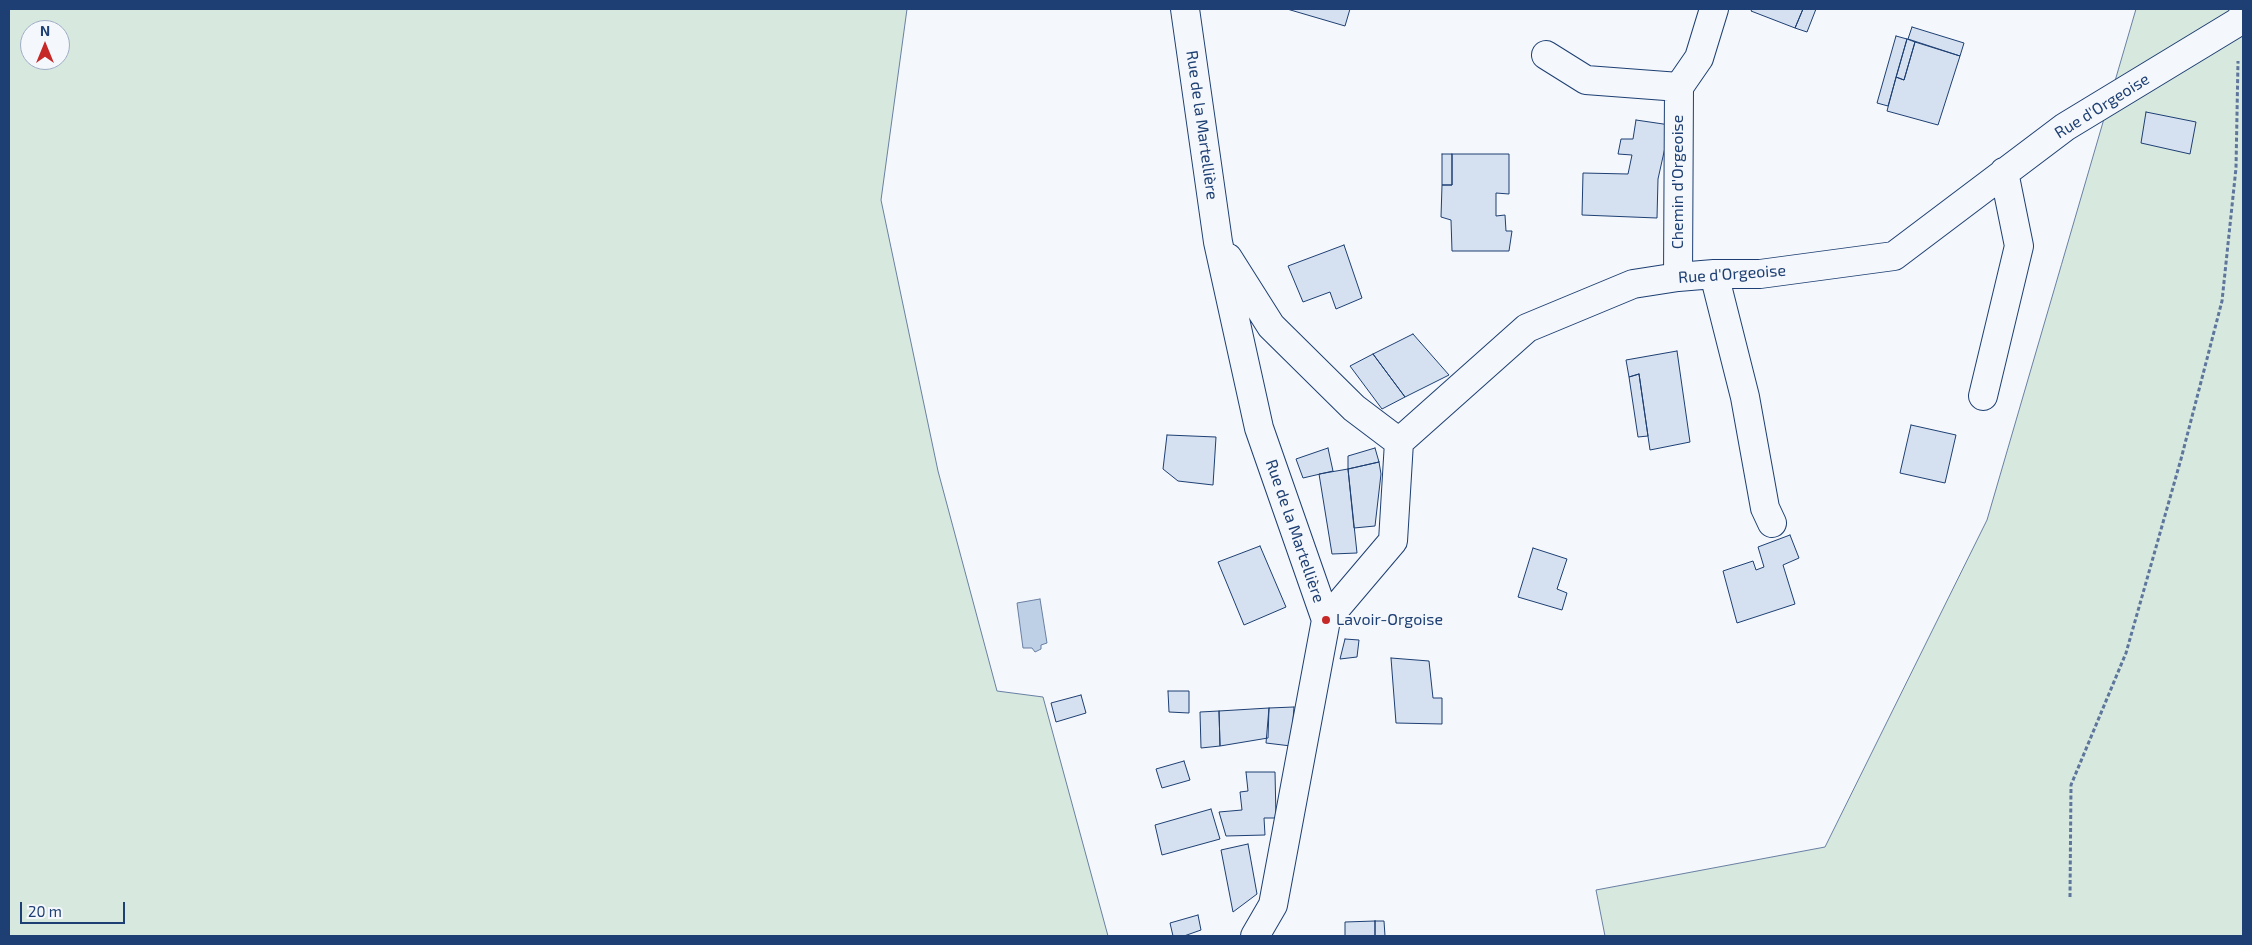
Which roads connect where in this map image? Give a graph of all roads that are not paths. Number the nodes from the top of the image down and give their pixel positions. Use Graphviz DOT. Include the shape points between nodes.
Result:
graph roads {
  1 [pos="1185,9"];
  2 [pos="1714,9"];
  3 [pos="2241,19"];
  4 [pos="1546,55"];
  5 [pos="1679,87"];
  6 [pos="2004,172"];
  7 [pos="1218,242"];
  8 [pos="1714,274"];
  9 [pos="1678,277"];
  10 [pos="1983,396"];
  11 [pos="1399,442"];
  12 [pos="1772,523"];
  13 [pos="1326,620"];
  14 [pos="1255,936"];
  1 -- 7 [label="street, Rue de la Martellière"];
  2 -- 5 [label="street" via="1699,58"];
  3 -- 6 [label="street, Rue d'Orgeoise" via="2064,127"];
  4 -- 5 [label="street" via="1586,80"];
  5 -- 9 [label="street, Chemin d'Orgeoise"];
  6 -- 8 [label="street, Rue d'Orgeoise" via="1894,256 1760,274"];
  6 -- 10 [label="street" via="2019,246"];
  7 -- 11 [label="street, Rue de la Martellière" via="1271,326 1354,408"];
  7 -- 13 [label="street, Rue de la Martellière" via="1259,428"];
  8 -- 9 [label="street, Rue d'Orgeoise"];
  8 -- 12 [label="street" via="1745,397 1764,508"];
  9 -- 11 [label="street, Rue d'Orgeoise" via="1633,284 1528,328"];
  11 -- 13 [label="street" via="1393,541"];
  13 -- 14 [label="street, Rue de la Martellière" via="1273,905"];
}
